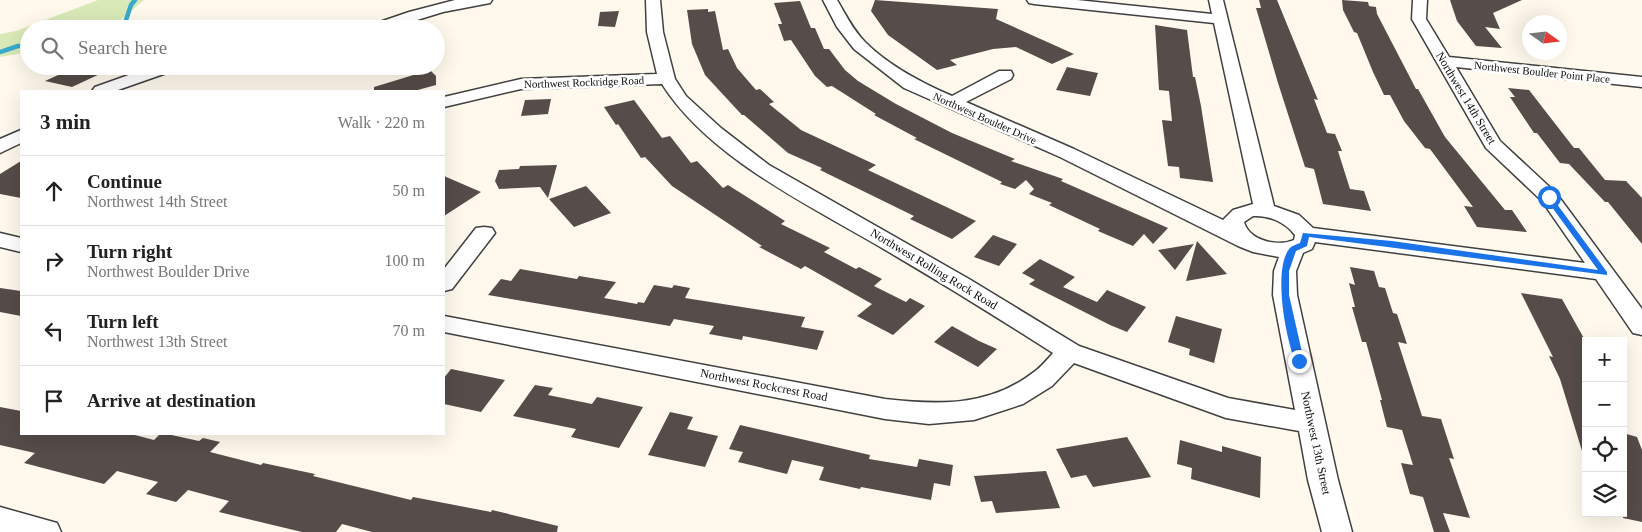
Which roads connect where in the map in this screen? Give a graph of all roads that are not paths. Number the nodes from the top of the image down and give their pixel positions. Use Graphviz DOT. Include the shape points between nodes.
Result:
graph roads {
  1 [pos="485,0"];
  2 [pos="653,0"];
  3 [pos="830,0"];
  4 [pos="1034,0"];
  5 [pos="1216,0"];
  6 [pos="1420,0"];
  7 [pos="1221,19"];
  8 [pos="398,20"];
  9 [pos="1443,61"];
  10 [pos="143,75"];
  11 [pos="1005,75"];
  12 [pos="667,79"];
  13 [pos="1642,82"];
  14 [pos="103,90"];
  15 [pos="445,102"];
  16 [pos="951,103"];
  17 [pos="20,136"];
  18 [pos="0,147"];
  19 [pos="1167,201"];
  20 [pos="1265,210"];
  21 [pos="1238,214"];
  22 [pos="484,233"];
  23 [pos="0,240"];
  24 [pos="1249,242"];
  25 [pos="1299,242"];
  26 [pos="20,245"];
  27 [pos="1604,273"];
  28 [pos="445,283"];
  29 [pos="1285,295"];
  30 [pos="445,324"];
  31 [pos="1642,327"];
  32 [pos="1070,352"];
  33 [pos="1311,423"];
  34 [pos="0,520"];
  35 [pos="46,532"];
  36 [pos="1336,532"];
  1 -- 8 [label="street" via="426,10"];
  2 -- 12 [label="street, Northwest Rolling Rock Road" via="655,32"];
  3 -- 16 [label="street, Northwest Boulder Drive" via="860,46 910,84"];
  4 -- 7 [label="street"];
  5 -- 7 [label="street"];
  6 -- 9 [label="street, Northwest 14th Street" via="1419,19"];
  7 -- 20 [label="street"];
  9 -- 13 [label="street, Northwest Boulder Point Place"];
  9 -- 27 [label="street, Northwest 14th Street" via="1493,144 1549,197"];
  10 -- 14 [label="street"];
  11 -- 16 [label="street"];
  12 -- 15 [label="street, Northwest Rockridge Road" via="522,84"];
  12 -- 32 [label="street, Northwest Rolling Rock Road" via="680,99 714,132 762,169 961,284"];
  16 -- 19 [label="street, Northwest Boulder Drive"];
  17 -- 18 [label="street"];
  19 -- 21 [label="street, Northwest Boulder Drive" via="1199,210"];
  19 -- 24 [label="street, Northwest Boulder Drive"];
  20 -- 21 [label="street, Northwest Boulder Drive"];
  20 -- 25 [label="street" via="1280,214 1302,227"];
  21 -- 24 [label="street, Northwest 13th Street" via="1233,221 1235,229"];
  22 -- 28 [label="street"];
  23 -- 26 [label="street"];
  24 -- 25 [label="street, Northwest Boulder Drive" via="1276,250"];
  24 -- 29 [label="street, Northwest 13th Street" via="1267,263"];
  25 -- 27 [label="street" via="1392,244"];
  25 -- 29 [label="street, Northwest 13th Street" via="1285,271"];
  27 -- 31 [label="street, Northwest 14th Street"];
  29 -- 33 [label="street, Northwest 13th Street"];
  30 -- 32 [label="street, Northwest Rockcrest Road" via="885,409 929,414 974,410 1014,397 1043,379"];
  32 -- 33 [label="street, Northwest Rolling Rock Road" via="1226,408"];
  33 -- 36 [label="street, Northwest 13th Street"];
  34 -- 35 [label="street"];
}
